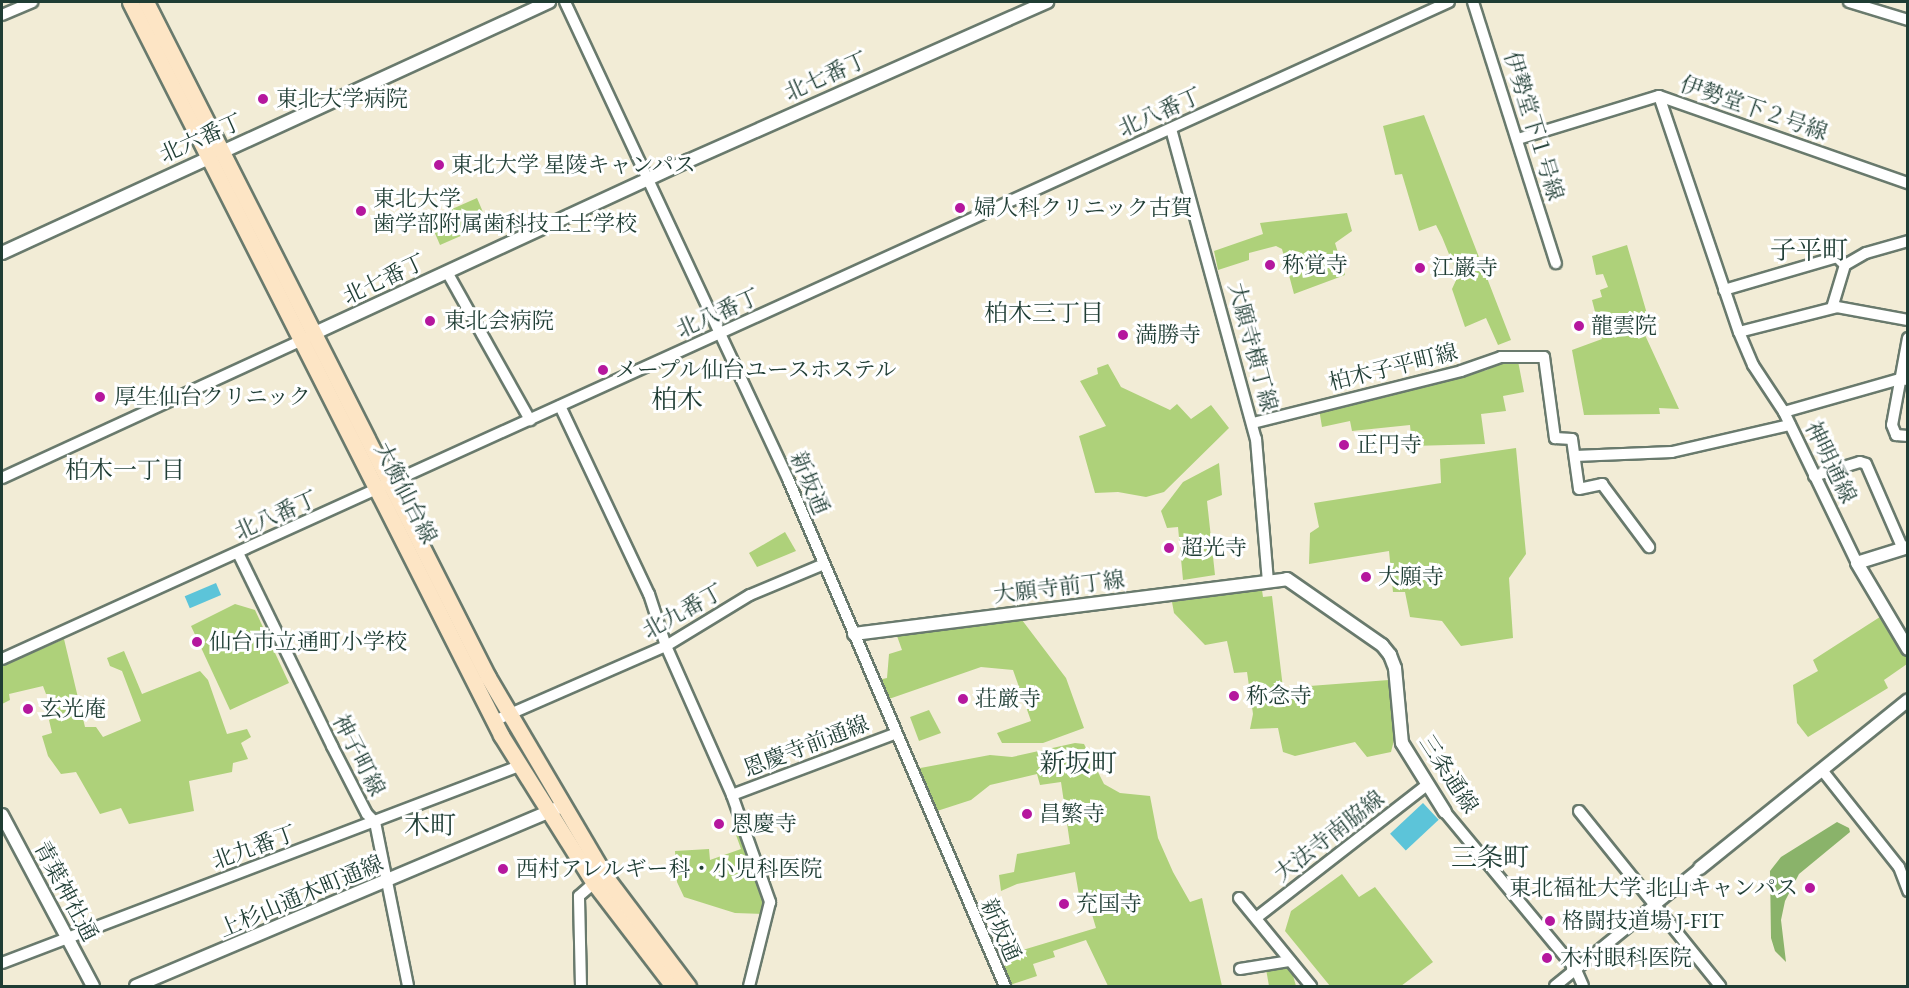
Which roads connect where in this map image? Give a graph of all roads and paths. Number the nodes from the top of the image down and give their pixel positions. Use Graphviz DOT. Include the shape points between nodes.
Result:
graph roads {
  1 [pos="32,2"];
  2 [pos="130,2"];
  3 [pos="147,2"];
  4 [pos="549,2"];
  5 [pos="565,2"];
  6 [pos="1047,2"];
  7 [pos="1449,2"];
  8 [pos="1473,2"];
  9 [pos="1849,2"];
  10 [pos="2,15"];
  11 [pos="1908,20"];
  12 [pos="1659,96"];
  13 [pos="1171,129"];
  14 [pos="1518,139"];
  15 [pos="216,154"];
  16 [pos="646,180"];
  17 [pos="1908,183"];
  18 [pos="1908,241"];
  19 [pos="2,253"];
  20 [pos="1556,263"];
  21 [pos="1845,265"];
  22 [pos="447,272"];
  23 [pos="1724,290"];
  24 [pos="1832,308"];
  25 [pos="1908,320"];
  26 [pos="1738,332"];
  27 [pos="718,334"];
  28 [pos="309,337"];
  29 [pos="1908,338"];
  30 [pos="1904,380"];
  31 [pos="560,406"];
  32 [pos="1784,412"];
  33 [pos="530,420"];
  34 [pos="1252,423"];
  35 [pos="1790,425"];
  36 [pos="1908,436"];
  37 [pos="1575,456"];
  38 [pos="1814,477"];
  39 [pos="2,478"];
  40 [pos="384,487"];
  41 [pos="1649,547"];
  42 [pos="1905,548"];
  43 [pos="238,553"];
  44 [pos="1857,563"];
  45 [pos="824,564"];
  46 [pos="1268,581"];
  47 [pos="854,634"];
  48 [pos="666,646"];
  49 [pos="1908,649"];
  50 [pos="2,659"];
  51 [pos="1908,700"];
  52 [pos="510,714"];
  53 [pos="494,722"];
  54 [pos="894,734"];
  55 [pos="519,766"];
  56 [pos="1822,770"];
  57 [pos="1426,785"];
  58 [pos="732,795"];
  59 [pos="562,806"];
  60 [pos="1579,810"];
  61 [pos="1445,812"];
  62 [pos="547,813"];
  63 [pos="2,815"];
  64 [pos="375,822"];
  65 [pos="577,829"];
  66 [pos="1903,863"];
  67 [pos="1700,868"];
  68 [pos="386,883"];
  69 [pos="594,883"];
  70 [pos="1908,891"];
  71 [pos="1239,898"];
  72 [pos="1652,905"];
  73 [pos="1256,918"];
  74 [pos="66,937"];
  75 [pos="1290,961"];
  76 [pos="2,963"];
  77 [pos="1240,969"];
  78 [pos="1576,970"];
  79 [pos="93,987"];
  80 [pos="136,987"];
  81 [pos="408,987"];
  82 [pos="581,987"];
  83 [pos="673,987"];
  84 [pos="688,987"];
  85 [pos="698,987"];
  86 [pos="749,987"];
  87 [pos="1005,987"];
  88 [pos="1311,987"];
  89 [pos="1555,987"];
  90 [pos="1582,987"];
  91 [pos="1720,987"];
  1 -- 10 [label="street"];
  2 -- 15 [label="main road, 大衡仙台線"];
  3 -- 15 [label="main road, 大衡仙台線"];
  4 -- 15 [label="street, 北六番丁"];
  5 -- 16 [label="street, 新坂通"];
  6 -- 16 [label="street, 北七番丁"];
  7 -- 13 [label="street, 北八番丁"];
  8 -- 14 [label="street, 伊勢堂下１号線"];
  9 -- 11 [label="street"];
  12 -- 14 [label="street, 伊勢堂下２号線"];
  12 -- 17 [label="street, 伊勢堂下２号線"];
  12 -- 23 [label="street, 神明通線"];
  13 -- 27 [label="street, 北八番丁"];
  13 -- 34 [label="street, 大願寺横丁線"];
  14 -- 20 [label="street, 伊勢堂下１号線"];
  15 -- 19 [label="street, 北六番丁"];
  15 -- 28 [label="main road, 大衡仙台線"];
  16 -- 22 [label="street, 北七番丁"];
  16 -- 27 [label="street, 新坂通"];
  18 -- 21 [label="street" via="1866,253"];
  21 -- 23 [label="street" via="1837,257"];
  21 -- 24 [label="street"];
  22 -- 28 [label="street, 北七番丁"];
  22 -- 33 [label="street"];
  23 -- 26 [label="street, 神明通線"];
  24 -- 25 [label="street"];
  24 -- 26 [label="street"];
  26 -- 32 [label="street, 神明通線" via="1753,365"];
  27 -- 31 [label="street, 北八番丁"];
  27 -- 45 [label="street, 新坂通"];
  28 -- 39 [label="street, 北七番丁"];
  28 -- 40 [label="main road, 大衡仙台線"];
  29 -- 30 [label="street"];
  30 -- 32 [label="street"];
  30 -- 36 [label="street" via="1892,425 1896,435"];
  31 -- 33 [label="street, 北八番丁"];
  31 -- 48 [label="street" via="649,594"];
  32 -- 35 [label="street, 神明通線"];
  33 -- 40 [label="street, 北八番丁"];
  34 -- 37 [label="street, 柏木子平町線" via="1461,371 1501,357 1544,357 1555,438 1572,439"];
  34 -- 46 [label="street, 大願寺横丁線"];
  35 -- 37 [label="street" via="1672,452"];
  35 -- 38 [label="street, 神明通線"];
  37 -- 41 [label="street" via="1579,489 1602,484"];
  38 -- 42 [label="street" via="1860,462 1866,464"];
  38 -- 44 [label="street, 神明通線"];
  40 -- 43 [label="street, 北八番丁"];
  40 -- 52 [label="main road, 大衡仙台線"];
  40 -- 53 [label="main road, 大衡仙台線"];
  42 -- 44 [label="street"];
  43 -- 50 [label="street, 北八番丁"];
  43 -- 64 [label="street, 神子町線" via="332,746 367,814"];
  44 -- 49 [label="street, 神明通線"];
  45 -- 47 [label="street, 新坂通"];
  45 -- 48 [label="street, 北九番丁" via="750,595"];
  46 -- 47 [label="street, 大願寺前丁線"];
  46 -- 57 [label="street, 三条通線" via="1287,579 1382,645 1395,668 1402,743"];
  47 -- 54 [label="street, 新坂通"];
  48 -- 52 [label="street, 北九番丁"];
  48 -- 58 [label="street"];
  51 -- 56 [label="street"];
  52 -- 53 [label="street, 北九番丁"];
  52 -- 59 [label="main road, 大衡仙台線"];
  53 -- 55 [label="main road, 大衡仙台線"];
  54 -- 58 [label="street, 恩慶寺前通線"];
  54 -- 87 [label="street, 新坂通"];
  55 -- 62 [label="main road, 大衡仙台線"];
  55 -- 64 [label="street, 北九番丁"];
  56 -- 66 [label="street"];
  56 -- 67 [label="street"];
  57 -- 61 [label="street, 三条通線"];
  57 -- 73 [label="street, 大法寺南脇線"];
  58 -- 86 [label="street" via="770,902"];
  59 -- 62 [label="street, 上杉山通木町通線"];
  59 -- 65 [label="main road, 大衡仙台線"];
  60 -- 72 [label="street"];
  61 -- 78 [label="street, 三条通線"];
  62 -- 68 [label="street, 上杉山通木町通線"];
  62 -- 69 [label="main road, 大衡仙台線"];
  63 -- 74 [label="street, 青葉神社通"];
  64 -- 68 [label="street, 神子町線"];
  64 -- 74 [label="street, 北九番丁"];
  65 -- 84 [label="main road, 大衡仙台線" via="605,876"];
  65 -- 85 [label="main road"];
  66 -- 70 [label="street"];
  67 -- 72 [label="street"];
  68 -- 80 [label="street, 上杉山通木町通線"];
  68 -- 81 [label="street, 神子町線"];
  69 -- 82 [label="street" via="579,896"];
  69 -- 83 [label="main road, 大衡仙台線"];
  71 -- 73 [label="street"];
  72 -- 78 [label="street"];
  72 -- 91 [label="street"];
  73 -- 75 [label="street"];
  74 -- 76 [label="street, 北九番丁"];
  74 -- 79 [label="street, 青葉神社通"];
  75 -- 77 [label="street"];
  75 -- 88 [label="street"];
  78 -- 89 [label="street"];
  78 -- 90 [label="street, 三条通線"];
}
